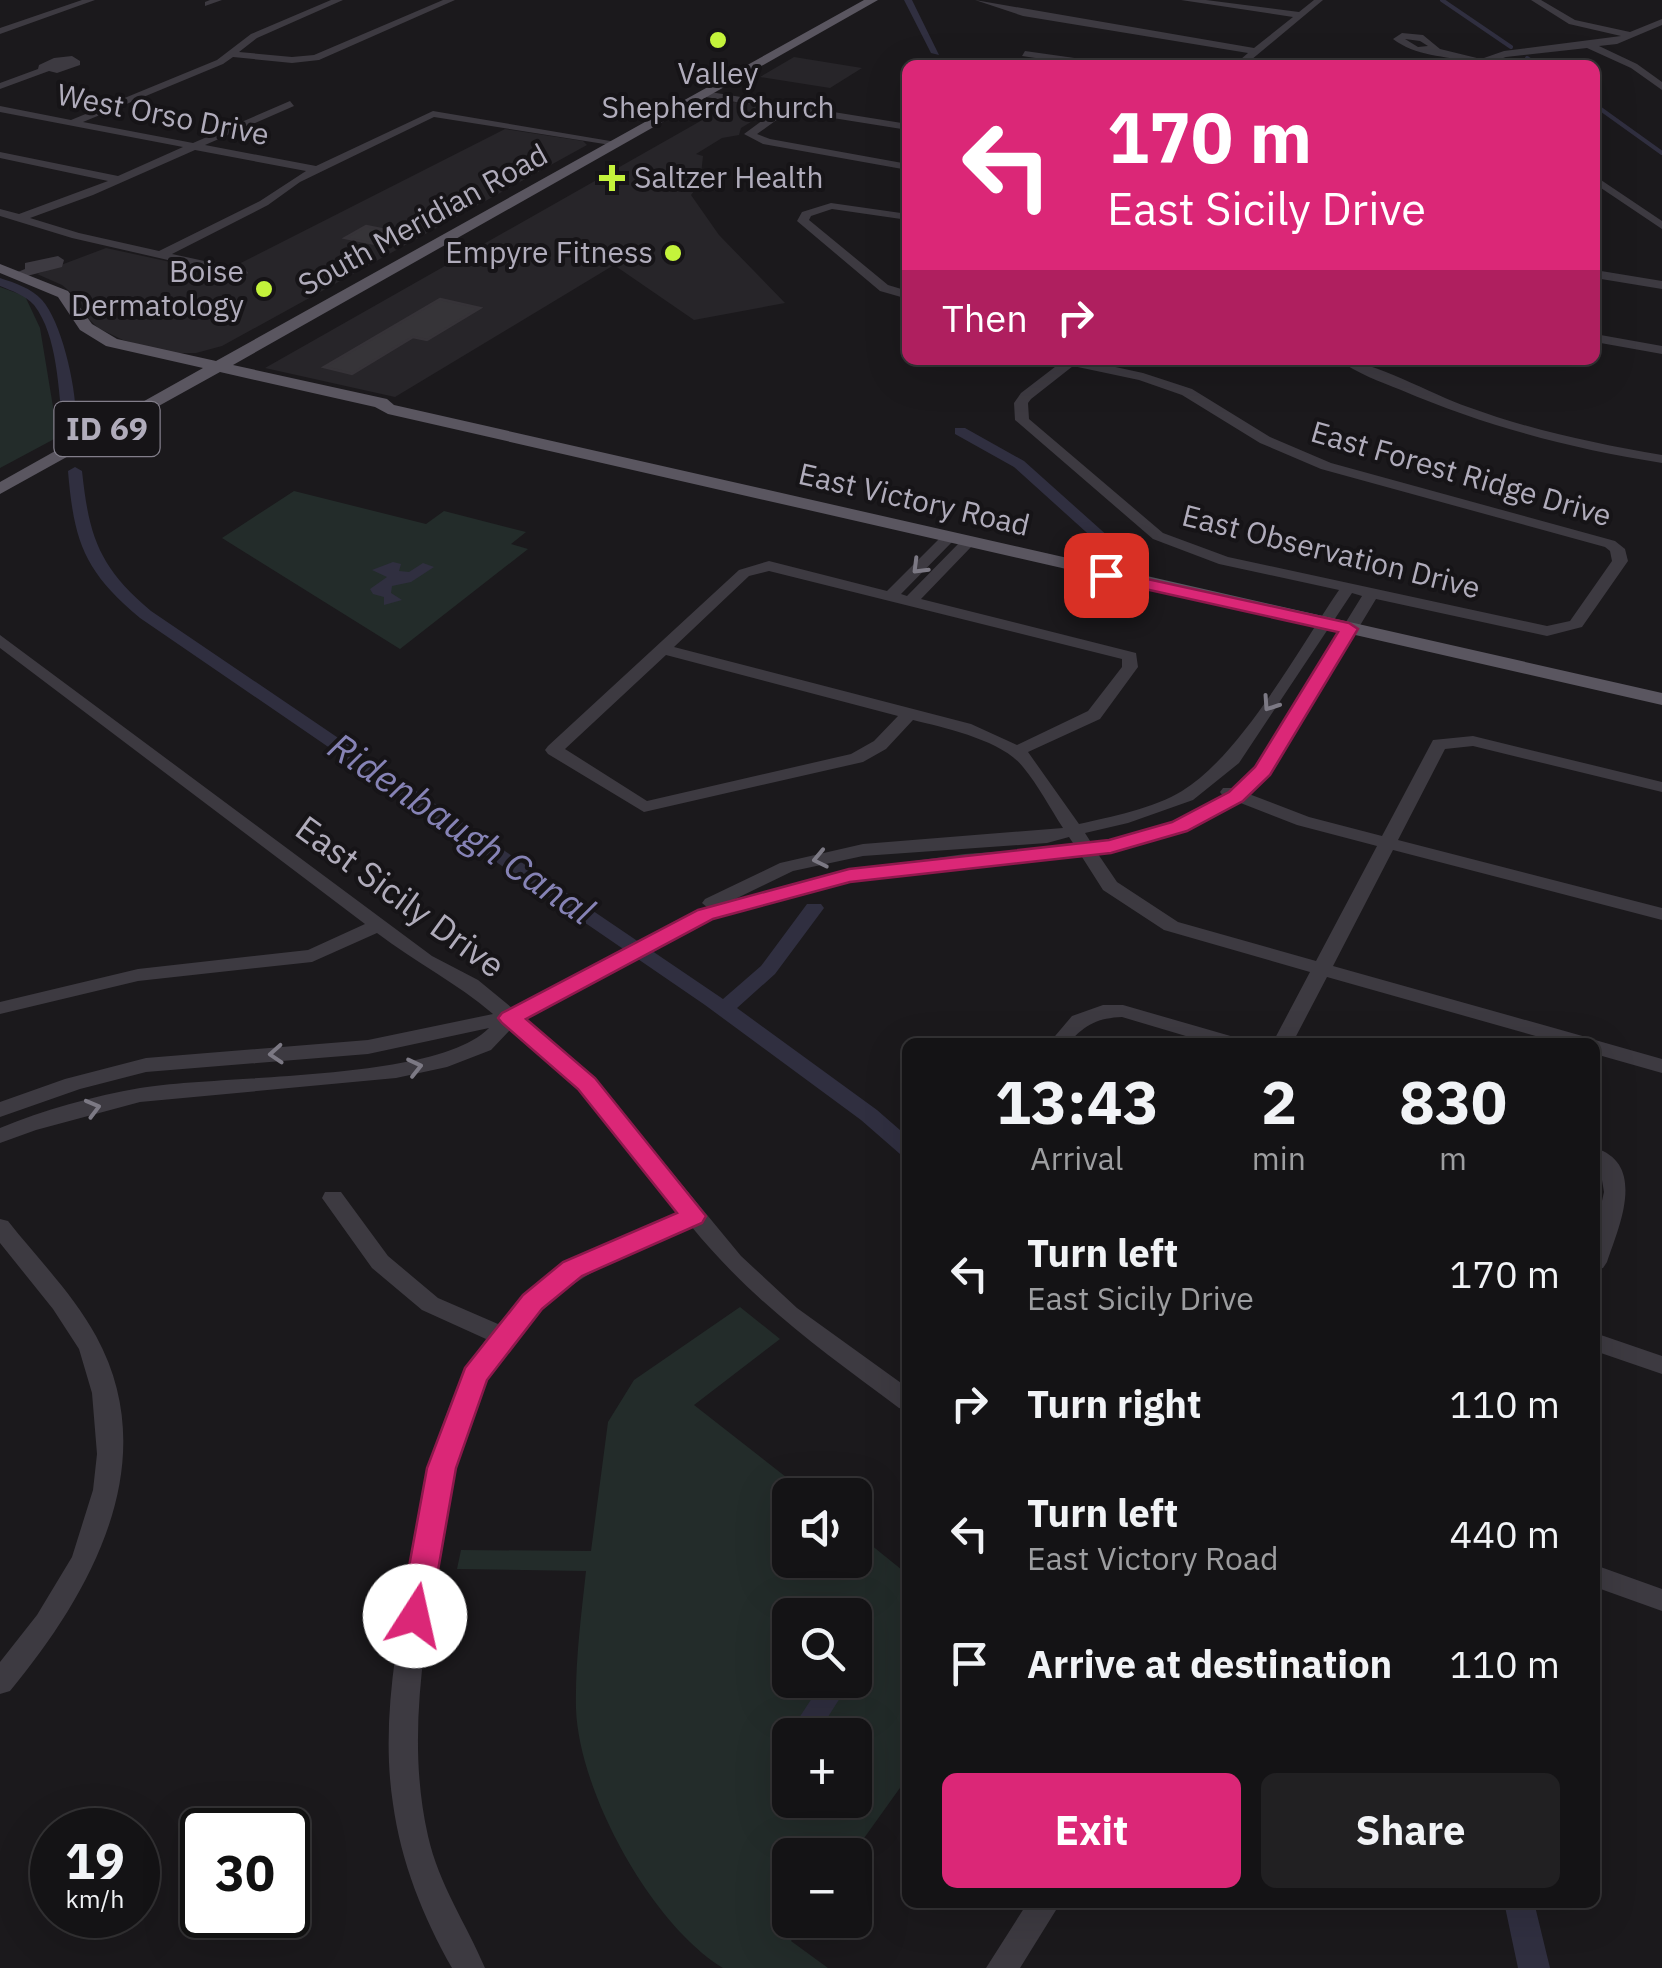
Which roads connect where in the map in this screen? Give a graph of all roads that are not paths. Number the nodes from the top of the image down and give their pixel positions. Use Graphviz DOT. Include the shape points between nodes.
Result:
graph roads {
  1 [pos="91,0"];
  2 [pos="340,0"];
  3 [pos="451,0"];
  4 [pos="872,0"];
  5 [pos="980,0"];
  6 [pos="1185,0"];
  7 [pos="1319,0"];
  8 [pos="1535,0"];
  9 [pos="1301,15"];
  10 [pos="1662,22"];
  11 [pos="0,31"];
  12 [pos="1633,36"];
  13 [pos="1589,46"];
  14 [pos="1432,50"];
  15 [pos="1256,51"];
  16 [pos="233,54"];
  17 [pos="1024,54"];
  18 [pos="1057,60"];
  19 [pos="1245,60"];
  20 [pos="1466,60"];
  21 [pos="1496,60"];
  22 [pos="46,70"];
  23 [pos="1660,83"];
  24 [pos="0,86"];
  25 [pos="704,94"];
  26 [pos="290,104"];
  27 [pos="788,107"];
  28 [pos="0,109"];
  29 [pos="902,116"];
  30 [pos="72,122"];
  31 [pos="891,124"];
  32 [pos="902,126"];
  33 [pos="617,143"];
  34 [pos="195,146"];
  35 [pos="0,155"];
  36 [pos="902,166"];
  37 [pos="317,170"];
  38 [pos="120,180"];
  39 [pos="1600,183"];
  40 [pos="792,200"];
  41 [pos="816,209"];
  42 [pos="0,212"];
  43 [pos="902,216"];
  44 [pos="19,218"];
  45 [pos="1662,226"];
  46 [pos="104,243"];
  47 [pos="160,255"];
  48 [pos="0,268"];
  49 [pos="27,272"];
  50 [pos="242,273"];
  51 [pos="1600,275"];
  52 [pos="1662,286"];
  53 [pos="902,293"];
  54 [pos="1600,339"];
  55 [pos="1662,350"];
  56 [pos="1066,365"];
  57 [pos="1089,365"];
  58 [pos="1356,365"];
  59 [pos="221,370"];
  60 [pos="1662,459"];
  61 [pos="0,489"];
  62 [pos="958,540"];
  63 [pos="1348,588"];
  64 [pos="1372,594"];
  65 [pos="891,595"];
  66 [pos="912,600"];
  67 [pos="1325,624"];
  68 [pos="1349,629"];
  69 [pos="1557,630"];
  70 [pos="0,640"];
  71 [pos="662,649"];
  72 [pos="1662,699"];
  73 [pos="909,714"];
  74 [pos="1017,751"];
  75 [pos="1210,781"];
  76 [pos="1662,786"];
  77 [pos="1236,796"];
  78 [pos="1074,831"];
  79 [pos="1386,842"];
  80 [pos="1088,851"];
  81 [pos="1662,914"];
  82 [pos="378,925"];
  83 [pos="656,940"];
  84 [pos="1320,968"];
  85 [pos="0,1008"];
  86 [pos="510,1018"];
  87 [pos="1063,1038"];
  88 [pos="1214,1038"];
  89 [pos="1285,1038"];
  90 [pos="1566,1038"];
  91 [pos="1600,1048"];
  92 [pos="1662,1066"];
  93 [pos="0,1110"];
  94 [pos="0,1136"];
  95 [pos="1603,1162"];
  96 [pos="334,1198"];
  97 [pos="693,1216"];
  98 [pos="0,1227"];
  99 [pos="1600,1246"];
  100 [pos="502,1336"];
  101 [pos="1600,1344"];
  102 [pos="1662,1365"];
  103 [pos="902,1397"];
  104 [pos="1600,1578"];
  105 [pos="1662,1600"];
  106 [pos="0,1682"];
  107 [pos="1042,1908"];
  108 [pos="469,1968"];
  109 [pos="1002,1968"];
  1 -- 11 [label="street"];
  2 -- 16 [label="street" via="254,36"];
  3 -- 16 [label="street" via="306,60"];
  4 -- 25 [label="main road, South Meridian Road / ID 69"];
  5 -- 15 [label="street" via="1023,14"];
  6 -- 9 [label="street"];
  7 -- 9 [label="street"];
  8 -- 12 [label="street" via="1572,22"];
  9 -- 15 [label="street"];
  10 -- 12 [label="street"];
  12 -- 13 [label="street"];
  13 -- 21 [label="street"];
  13 -- 23 [label="street"];
  14 -- 20 [label="street"];
  15 -- 19 [label="street"];
  16 -- 30 [label="street"];
  17 -- 18 [label="street"];
  22 -- 24 [label="street"];
  25 -- 27 [label="street"];
  25 -- 33 [label="main road, South Meridian Road / ID 69"];
  26 -- 34 [label="street"];
  27 -- 31 [label="street"];
  27 -- 36 [label="street" via="748,131 754,138"];
  28 -- 30 [label="street, West Orso Drive"];
  29 -- 31 [label="street"];
  30 -- 34 [label="street, West Orso Drive"];
  31 -- 32 [label="street"];
  33 -- 37 [label="street" via="433,114"];
  33 -- 59 [label="main road, South Meridian Road / ID 69"];
  34 -- 37 [label="street, West Orso Drive"];
  34 -- 38 [label="street"];
  35 -- 38 [label="street"];
  37 -- 47 [label="street"];
  38 -- 44 [label="street"];
  39 -- 45 [label="street"];
  40 -- 41 [label="street"];
  41 -- 43 [label="street"];
  41 -- 53 [label="street" via="803,221 884,288"];
  42 -- 44 [label="street"];
  44 -- 46 [label="street"];
  46 -- 47 [label="street"];
  46 -- 49 [label="street"];
  47 -- 50 [label="street"];
  48 -- 49 [label="main road, East Victory Road"];
  49 -- 59 [label="main road, East Victory Road" via="62,294 86,327 112,343"];
  51 -- 52 [label="street"];
  54 -- 55 [label="street"];
  56 -- 63 [label="street, East Observation Drive" via="1026,396 1020,414 1027,428 1158,536"];
  57 -- 69 [label="street, East Forest Ridge Drive" via="1187,392 1303,458 1618,548 1620,561 1576,624"];
  58 -- 60 [label="street" via="1477,418"];
  59 -- 61 [label="main road, South Meridian Road / ID 69"];
  59 -- 62 [label="main road, East Victory Road" via="258,385"];
  62 -- 65 [label="street, one-way"];
  62 -- 66 [label="street"];
  62 -- 67 [label="main road, East Victory Road"];
  63 -- 64 [label="street, East Observation Drive"];
  63 -- 67 [label="street"];
  64 -- 68 [label="street"];
  64 -- 69 [label="street, East Observation Drive"];
  65 -- 66 [label="street"];
  65 -- 71 [label="street" via="758,567"];
  66 -- 74 [label="street" via="1130,656 1130,667 1094,715"];
  67 -- 68 [label="main road, East Victory Road"];
  67 -- 75 [label="street, one-way" via="1233,760"];
  68 -- 72 [label="main road, East Victory Road"];
  68 -- 77 [label="street" via="1263,771"];
  70 -- 82 [label="street, East Sicily Drive"];
  71 -- 73 [label="street"];
  71 -- 73 [label="street" via="554,750 644,807 858,758 880,746"];
  73 -- 74 [label="street"];
  74 -- 78 [label="street"];
  75 -- 77 [label="street"];
  75 -- 78 [label="street" via="1156,809"];
  76 -- 79 [label="street" via="1473,741 1449,742 1434,749"];
  77 -- 79 [label="street"];
  77 -- 80 [label="street" via="1180,826"];
  78 -- 80 [label="street"];
  78 -- 83 [label="street, one-way" via="863,850 787,866"];
  79 -- 81 [label="street"];
  79 -- 84 [label="street"];
  80 -- 83 [label="street" via="849,876 706,914"];
  80 -- 84 [label="street" via="1110,886 1171,926"];
  82 -- 85 [label="street" via="312,956 138,975"];
  82 -- 86 [label="street, East Sicily Drive" via="471,984"];
  83 -- 86 [label="street"];
  84 -- 89 [label="street"];
  84 -- 90 [label="street"];
  86 -- 93 [label="street, one-way" via="364,1048 148,1065 66,1084"];
  94 -- 86 [label="street, one-way" via="140,1095 414,1068 484,1046"];
  86 -- 97 [label="street, East Sicily Drive" via="587,1084"];
  87 -- 88 [label="street" via="1090,1014 1123,1011"];
  91 -- 92 [label="street"];
  95 -- 99 [label="street" via="1617,1192"];
  96 -- 100 [label="street" via="380,1262 430,1304"];
  97 -- 100 [label="street" via="573,1269"];
  97 -- 103 [label="street, East Sicily Drive" via="775,1302"];
  98 -- 106 [label="street" via="81,1331 104,1380 112,1439 109,1492 89,1552"];
  100 -- 108 [label="street" via="475,1376 442,1468 409,1651 403,1752 412,1835 444,1927"];
  101 -- 102 [label="street"];
  104 -- 105 [label="street"];
  107 -- 109 [label="street"];
}
